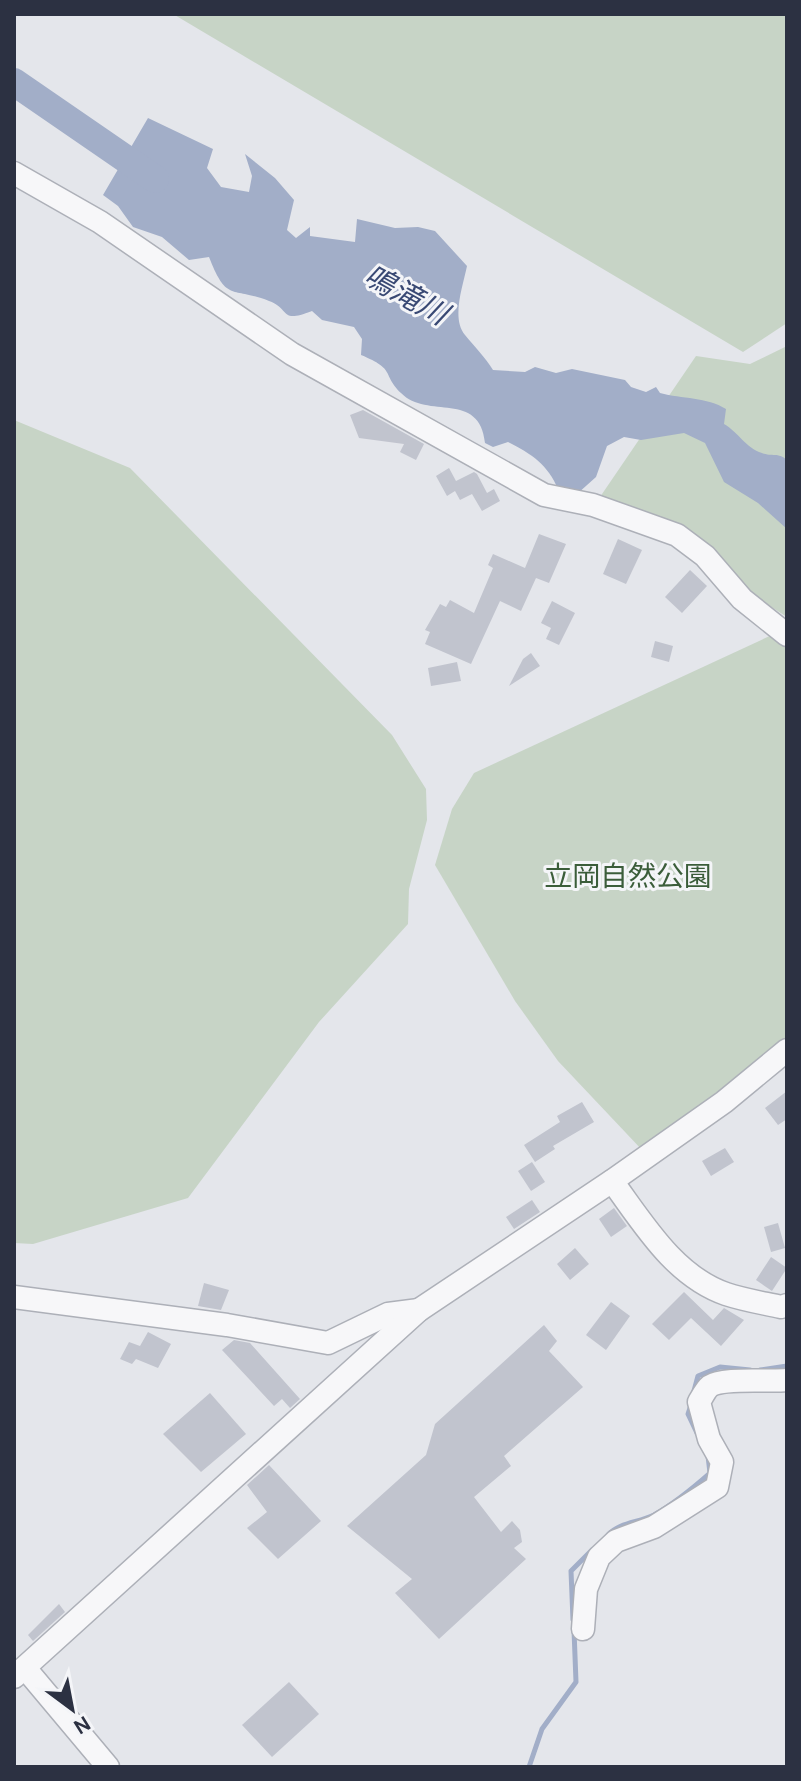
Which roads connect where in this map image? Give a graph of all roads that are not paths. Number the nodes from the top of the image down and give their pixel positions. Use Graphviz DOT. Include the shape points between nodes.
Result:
graph roads {
  1 [pos="14,173"];
  2 [pos="787,635"];
  3 [pos="787,1050"];
  4 [pos="612,1181"];
  5 [pos="14,1297"];
  6 [pos="787,1305"];
  7 [pos="419,1310"];
  8 [pos="787,1380"];
  9 [pos="583,1629"];
  10 [pos="20,1672"];
  11 [pos="108,1767"];
  1 -- 2 [label="street" via="100,222 292,354 544,495 593,505 677,535"];
  3 -- 4 [label="street"];
  4 -- 6 [label="street" via="681,1268 724,1294"];
  4 -- 7 [label="street"];
  5 -- 7 [label="street" via="328,1343 388,1314"];
  7 -- 10 [label="street"];
  8 -- 9 [label="street" via="709,1386 699,1402 722,1462 717,1487 654,1527 616,1541 599,1557 586,1589"];
  10 -- 11 [label="street"];
}
